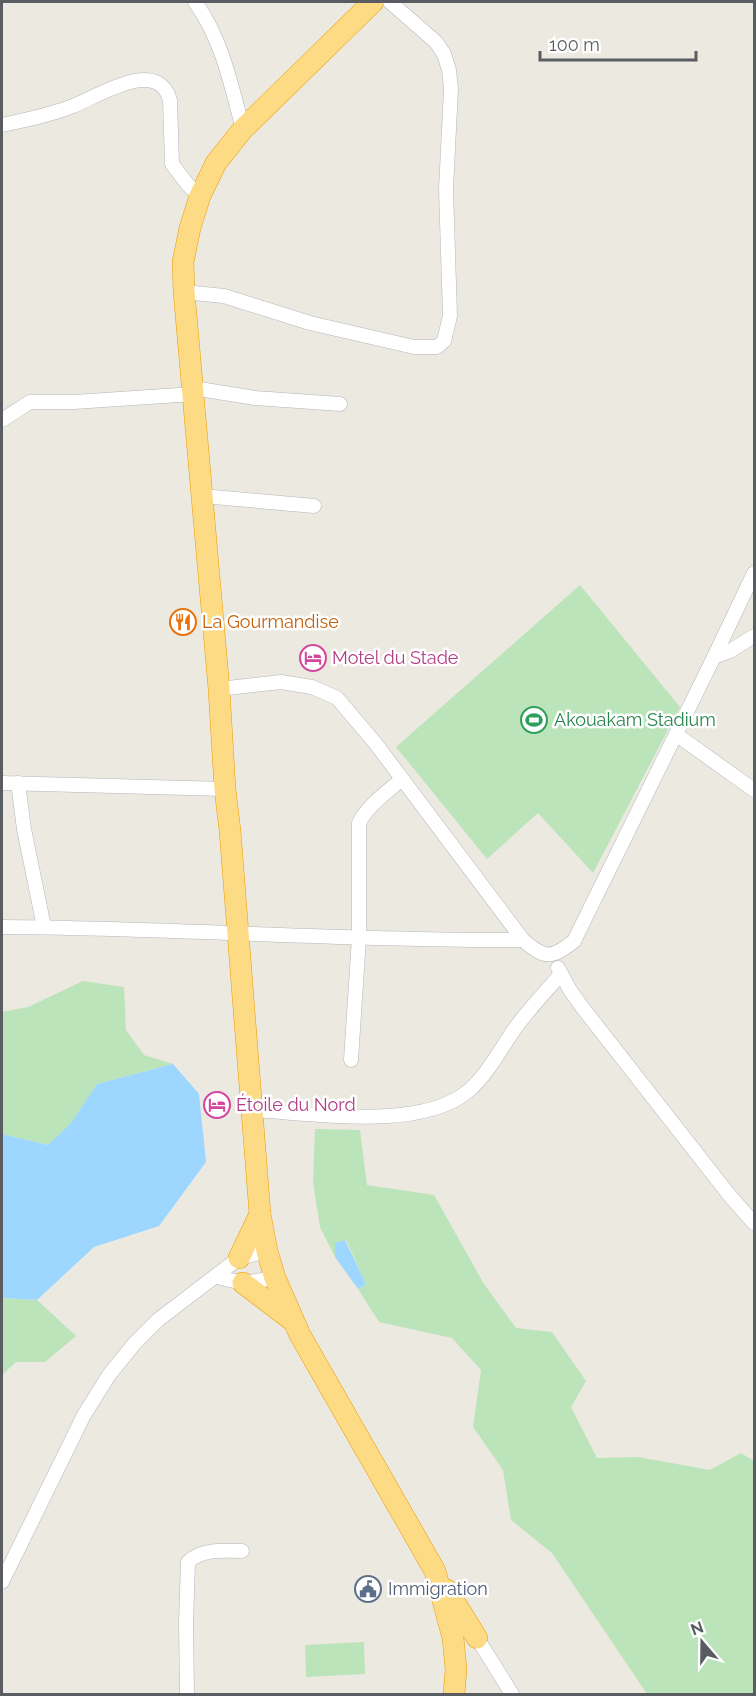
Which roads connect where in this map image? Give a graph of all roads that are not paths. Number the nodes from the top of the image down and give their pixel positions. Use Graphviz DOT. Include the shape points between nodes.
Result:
graph roads {
  1 [pos="195,2"];
  2 [pos="372,2"];
  3 [pos="390,2"];
  4 [pos="2,126"];
  5 [pos="243,129"];
  6 [pos="200,196"];
  7 [pos="184,292"];
  8 [pos="193,391"];
  9 [pos="340,404"];
  10 [pos="2,420"];
  11 [pos="202,496"];
  12 [pos="314,506"];
  13 [pos="754,573"];
  14 [pos="754,636"];
  15 [pos="714,657"];
  16 [pos="219,689"];
  17 [pos="677,735"];
  18 [pos="402,779"];
  19 [pos="2,783"];
  20 [pos="18,783"];
  21 [pos="225,789"];
  22 [pos="754,790"];
  23 [pos="2,927"];
  24 [pos="44,927"];
  25 [pos="238,932"];
  26 [pos="359,938"];
  27 [pos="523,940"];
  28 [pos="553,954"];
  29 [pos="561,974"];
  30 [pos="351,1060"];
  31 [pos="252,1110"];
  32 [pos="260,1214"];
  33 [pos="753,1218"];
  34 [pos="267,1251"];
  35 [pos="239,1258"];
  36 [pos="217,1277"];
  37 [pos="275,1278"];
  38 [pos="243,1283"];
  39 [pos="294,1322"];
  40 [pos="242,1551"];
  41 [pos="435,1571"];
  42 [pos="2,1582"];
  43 [pos="452,1631"];
  44 [pos="481,1646"];
  45 [pos="456,1669"];
  46 [pos="188,1695"];
  47 [pos="454,1695"];
  48 [pos="512,1695"];
  1 -- 5 [label="street" via="225,62"];
  2 -- 5 [label="highway"];
  3 -- 7 [label="street" via="436,42 449,70 452,89 446,189 450,316 444,341 437,347 414,347 310,323 224,296"];
  4 -- 6 [label="street" via="74,106 122,84 156,82 168,92 170,100 172,164"];
  5 -- 6 [label="highway" via="216,164"];
  6 -- 7 [label="highway" via="183,262"];
  7 -- 8 [label="highway"];
  8 -- 9 [label="street"];
  8 -- 10 [label="street" via="30,402"];
  8 -- 11 [label="highway"];
  11 -- 12 [label="street"];
  11 -- 16 [label="highway"];
  13 -- 15 [label="street"];
  14 -- 15 [label="street"];
  15 -- 17 [label="street"];
  16 -- 18 [label="street" via="281,682 312,687 337,698"];
  16 -- 21 [label="highway"];
  17 -- 22 [label="street"];
  17 -- 28 [label="street" via="574,941"];
  18 -- 26 [label="street" via="363,814 359,823"];
  18 -- 27 [label="street"];
  19 -- 20 [label="street"];
  20 -- 21 [label="street"];
  20 -- 24 [label="street"];
  21 -- 25 [label="highway"];
  23 -- 24 [label="street"];
  24 -- 25 [label="street"];
  25 -- 26 [label="street"];
  25 -- 31 [label="highway"];
  26 -- 27 [label="street"];
  26 -- 30 [label="street"];
  27 -- 28 [label="street" via="539,953"];
  28 -- 29 [label="street"];
  29 -- 31 [label="street" via="523,1017 480,1078 466,1093 446,1103 399,1117"];
  29 -- 33 [label="street" via="582,1007 730,1196"];
  31 -- 32 [label="highway"];
  32 -- 34 [label="highway"];
  32 -- 35 [label="highway"];
  34 -- 35 [label="street"];
  34 -- 37 [label="highway"];
  35 -- 36 [label="street"];
  36 -- 38 [label="street"];
  36 -- 42 [label="street" via="158,1320 110,1374 84,1414"];
  37 -- 38 [label="street"];
  37 -- 39 [label="highway"];
  38 -- 39 [label="highway"];
  39 -- 41 [label="highway"];
  40 -- 46 [label="street" via="196,1554 188,1562"];
  41 -- 43 [label="highway"];
  41 -- 44 [label="highway"];
  43 -- 44 [label="street" via="463,1629"];
  43 -- 45 [label="highway"];
  44 -- 45 [label="highway"];
  44 -- 48 [label="street"];
  45 -- 47 [label="highway"];
}
